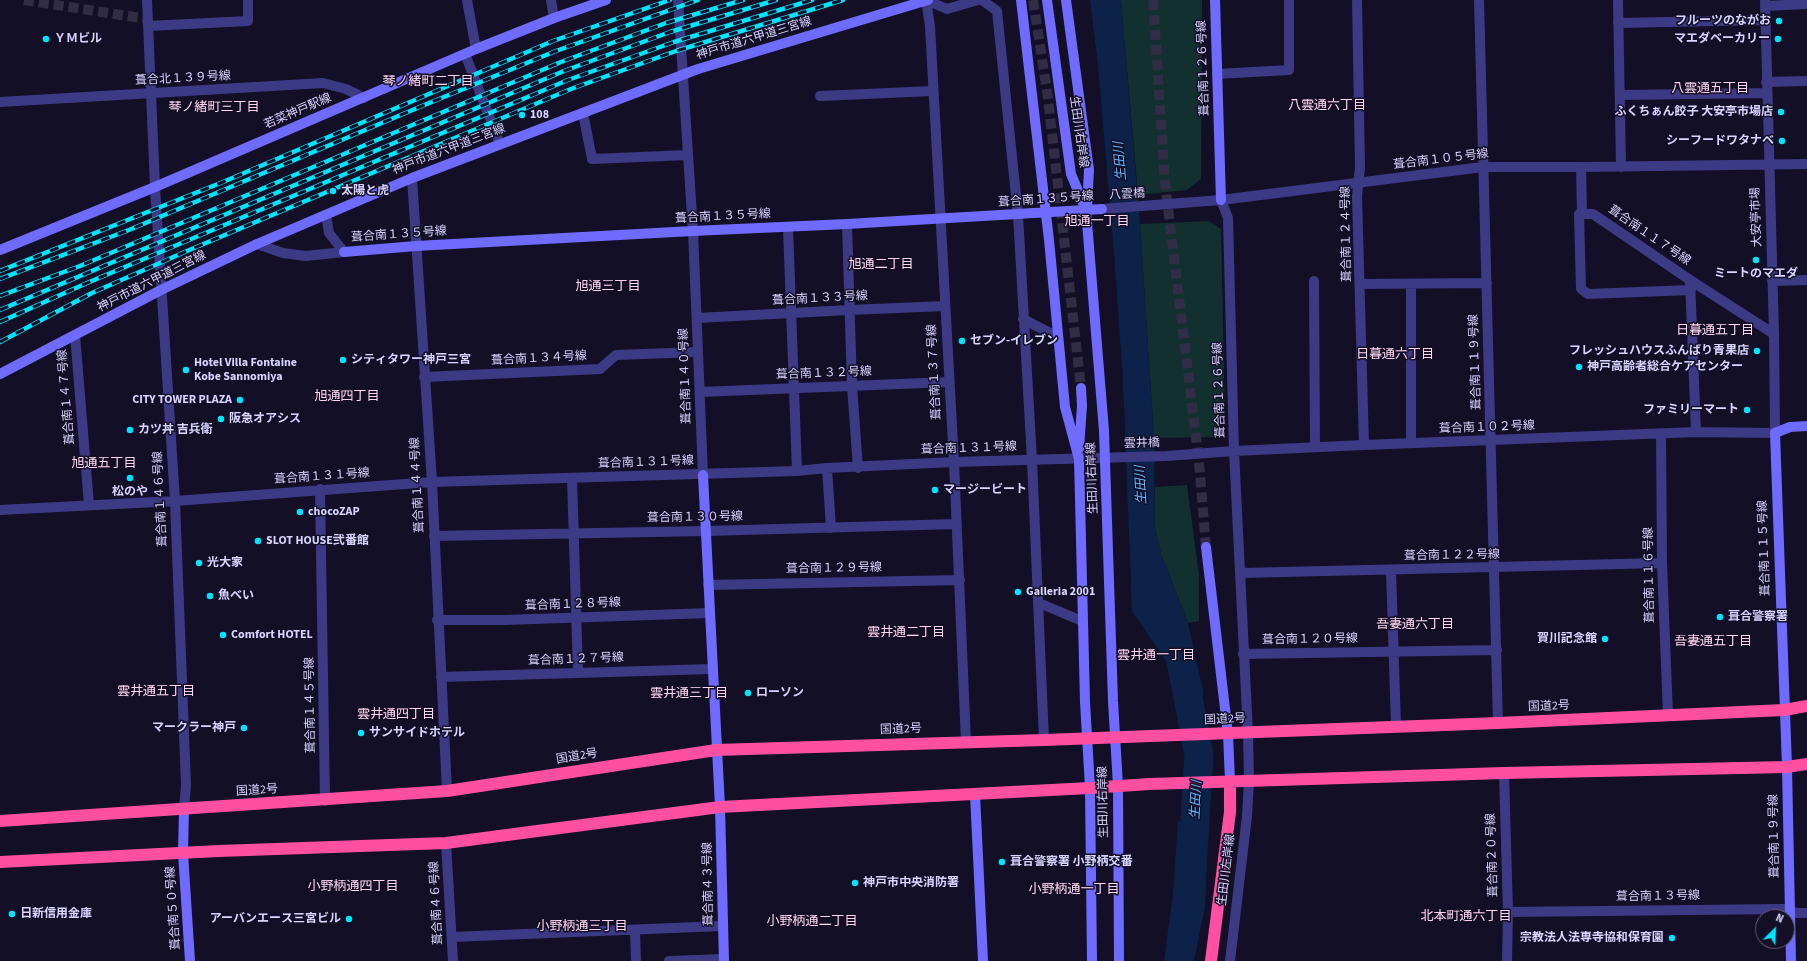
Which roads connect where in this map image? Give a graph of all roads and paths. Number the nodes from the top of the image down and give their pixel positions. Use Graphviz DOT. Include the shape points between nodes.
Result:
graph roads {
  1 [pos="147,0"];
  2 [pos="248,0"];
  3 [pos="467,0"];
  4 [pos="551,0"];
  5 [pos="606,0"];
  6 [pos="678,0"];
  7 [pos="927,0"];
  8 [pos="978,0"];
  9 [pos="982,0"];
  10 [pos="1020,0"];
  11 [pos="1047,0"];
  12 [pos="1066,0"];
  13 [pos="1215,0"];
  14 [pos="1289,0"];
  15 [pos="1357,0"];
  16 [pos="1479,0"];
  17 [pos="1618,0"];
  18 [pos="1765,3"];
  19 [pos="1807,4"];
  20 [pos="554,18"];
  21 [pos="1765,20"];
  22 [pos="1618,23"];
  23 [pos="148,26"];
  24 [pos="476,49"];
  25 [pos="465,54"];
  26 [pos="1217,74"];
  27 [pos="682,75"];
  28 [pos="1807,81"];
  29 [pos="1766,82"];
  30 [pos="933,91"];
  31 [pos="1766,93"];
  32 [pos="152,94"];
  33 [pos="1620,95"];
  34 [pos="820,96"];
  35 [pos="364,98"];
  36 [pos="0,102"];
  37 [pos="583,113"];
  38 [pos="500,144"];
  39 [pos="688,155"];
  40 [pos="1807,164"];
  41 [pos="1768,165"];
  42 [pos="1483,167"];
  43 [pos="1580,167"];
  44 [pos="1621,167"];
  45 [pos="412,178"];
  46 [pos="1359,183"];
  47 [pos="155,187"];
  48 [pos="1220,200"];
  49 [pos="1152,206"];
  50 [pos="1102,209"];
  51 [pos="1086,210"];
  52 [pos="1046,213"];
  53 [pos="326,214"];
  54 [pos="1582,214"];
  55 [pos="1018,215"];
  56 [pos="939,219"];
  57 [pos="847,224"];
  58 [pos="788,227"];
  59 [pos="693,231"];
  60 [pos="257,244"];
  61 [pos="416,246"];
  62 [pos="0,250"];
  63 [pos="344,252"];
  64 [pos="1807,280"];
  65 [pos="1314,281"];
  66 [pos="1772,281"];
  67 [pos="1487,283"];
  68 [pos="1360,284"];
  69 [pos="1411,284"];
  70 [pos="1691,285"];
  71 [pos="161,290"];
  72 [pos="945,306"];
  73 [pos="849,310"];
  74 [pos="790,313"];
  75 [pos="697,318"];
  76 [pos="1023,319"];
  77 [pos="1774,334"];
  78 [pos="75,335"];
  79 [pos="1058,337"];
  80 [pos="698,352"];
  81 [pos="0,374"];
  82 [pos="424,377"];
  83 [pos="949,382"];
  84 [pos="852,386"];
  85 [pos="792,388"];
  86 [pos="1081,388"];
  87 [pos="700,392"];
  88 [pos="1807,426"];
  89 [pos="1696,432"];
  90 [pos="1775,432"];
  91 [pos="1661,434"];
  92 [pos="1492,441"];
  93 [pos="1411,443"];
  94 [pos="1364,445"];
  95 [pos="1315,447"];
  96 [pos="1234,451"];
  97 [pos="1167,456"];
  98 [pos="1105,458"];
  99 [pos="1117,458"];
  100 [pos="1079,459"];
  101 [pos="1032,460"];
  102 [pos="954,462"];
  103 [pos="827,468"];
  104 [pos="858,468"];
  105 [pos="797,471"];
  106 [pos="703,475"];
  107 [pos="572,478"];
  108 [pos="432,482"];
  109 [pos="320,489"];
  110 [pos="175,500"];
  111 [pos="89,505"];
  112 [pos="0,510"];
  113 [pos="956,524"];
  114 [pos="831,528"];
  115 [pos="707,532"];
  116 [pos="573,533"];
  117 [pos="434,536"];
  118 [pos="1206,547"];
  119 [pos="1662,563"];
  120 [pos="1494,568"];
  121 [pos="1391,570"];
  122 [pos="1241,573"];
  123 [pos="960,580"];
  124 [pos="708,585"];
  125 [pos="1039,603"];
  126 [pos="710,613"];
  127 [pos="575,617"];
  128 [pos="437,620"];
  129 [pos="1082,621"];
  130 [pos="1497,650"];
  131 [pos="1394,652"];
  132 [pos="1243,654"];
  133 [pos="712,669"];
  134 [pos="578,673"];
  135 [pos="441,677"];
  136 [pos="1807,706"];
  137 [pos="1784,710"];
  138 [pos="1668,716"];
  139 [pos="1498,723"];
  140 [pos="1396,727"];
  141 [pos="1248,733"];
  142 [pos="1228,734"];
  143 [pos="1115,737"];
  144 [pos="1087,738"];
  145 [pos="1044,740"];
  146 [pos="966,742"];
  147 [pos="716,750"];
  148 [pos="1807,764"];
  149 [pos="1786,767"];
  150 [pos="1504,773"];
  151 [pos="1230,781"];
  152 [pos="1249,781"];
  153 [pos="1118,786"];
  154 [pos="1090,788"];
  155 [pos="447,791"];
  156 [pos="975,794"];
  157 [pos="325,801"];
  158 [pos="720,807"];
  159 [pos="184,809"];
  160 [pos="0,821"];
  161 [pos="446,843"];
  162 [pos="183,854"];
  163 [pos="0,862"];
  164 [pos="1755,909"];
  165 [pos="1790,909"];
  166 [pos="1508,912"];
  167 [pos="1795,912"];
  168 [pos="1807,913"];
  169 [pos="722,926"];
  170 [pos="635,930"];
  171 [pos="452,937"];
  172 [pos="1791,949"];
  173 [pos="724,960"];
  174 [pos="190,961"];
  175 [pos="453,961"];
  176 [pos="636,961"];
  177 [pos="669,961"];
  178 [pos="983,961"];
  179 [pos="1092,961"];
  180 [pos="1120,961"];
  181 [pos="1212,961"];
  182 [pos="1230,961"];
  183 [pos="1507,961"];
  184 [pos="1791,961"];
  1 -- 23 [label="street, 葺合南１４６号線"];
  2 -- 23 [label="street" via="248,21"];
  3 -- 24 [label="street"];
  4 -- 20 [label="street"];
  5 -- 20 [label="street, 若菜神戸駅線"];
  6 -- 27 [label="street, 葺合南１４０号線"];
  7 -- 8 [label="street" via="947,9"];
  7 -- 27 [label="street, 神戸市道六甲道三宮線"];
  7 -- 30 [label="street, 葺合南１３７号線"];
  9 -- 55 [label="street" via="997,11"];
  10 -- 52 [label="street, 生田川右岸線"];
  11 -- 51 [label="street, 生田川右岸線" via="1071,174"];
  12 -- 51 [label="street" via="1089,170"];
  13 -- 26 [label="street, 葺合南１２６号線"];
  14 -- 26 [label="street" via="1289,70"];
  15 -- 46 [label="street, 葺合南１２４号線"];
  16 -- 42 [label="street, 葺合南１１９号線"];
  17 -- 22 [label="street"];
  18 -- 19 [label="street"];
  18 -- 21 [label="street, 大安亭市場"];
  20 -- 24 [label="street, 若菜神戸駅線"];
  21 -- 22 [label="street"];
  21 -- 29 [label="street, 大安亭市場"];
  22 -- 33 [label="street"];
  23 -- 32 [label="street, 葺合南１４６号線"];
  24 -- 25 [label="street, 若菜神戸駅線"];
  25 -- 35 [label="street, 若菜神戸駅線"];
  25 -- 38 [label="street"];
  26 -- 48 [label="street, 葺合南１２６号線"];
  27 -- 37 [label="street, 神戸市道六甲道三宮線"];
  27 -- 39 [label="street, 葺合南１４０号線"];
  28 -- 29 [label="street"];
  29 -- 31 [label="street, 大安亭市場"];
  30 -- 34 [label="street"];
  30 -- 56 [label="street, 葺合南１３７号線"];
  31 -- 33 [label="street"];
  31 -- 41 [label="street, 大安亭市場"];
  32 -- 35 [label="street, 葺合北１３９号線" via="323,83 346,89"];
  32 -- 36 [label="street, 葺合北１３９号線"];
  32 -- 47 [label="street, 葺合南１４６号線"];
  33 -- 44 [label="street"];
  35 -- 47 [label="street, 若菜神戸駅線"];
  37 -- 38 [label="street, 神戸市道六甲道三宮線"];
  37 -- 39 [label="street" via="592,159"];
  38 -- 45 [label="street, 神戸市道六甲道三宮線"];
  39 -- 59 [label="street, 葺合南１４０号線"];
  40 -- 41 [label="street, 葺合南１０５号線"];
  41 -- 44 [label="street, 葺合南１０５号線"];
  41 -- 66 [label="street, 大安亭市場"];
  42 -- 43 [label="street, 葺合南１０５号線"];
  42 -- 46 [label="street, 葺合南１０５号線"];
  42 -- 67 [label="street, 葺合南１１９号線"];
  43 -- 44 [label="street, 葺合南１０５号線"];
  43 -- 54 [label="street"];
  45 -- 53 [label="street, 神戸市道六甲道三宮線"];
  45 -- 61 [label="street, 葺合南１４４号線"];
  46 -- 48 [label="street, 葺合南１０５号線"];
  46 -- 68 [label="street, 葺合南１２４号線" via="1357,196"];
  47 -- 62 [label="street, 若菜神戸駅線"];
  47 -- 71 [label="street, 葺合南１４６号線"];
  48 -- 49 [label="street, 葺合南１０５号線"];
  48 -- 96 [label="street, 葺合南１２６号線" via="1228,218"];
  49 -- 50 [label="street, 八雲橋"];
  50 -- 51 [label="street, 葺合南１３５号線"];
  51 -- 52 [label="street, 葺合南１３５号線"];
  51 -- 98 [label="street, 生田川右岸線"];
  52 -- 55 [label="street, 葺合南１３５号線"];
  52 -- 79 [label="street, 生田川右岸線"];
  53 -- 60 [label="street, 神戸市道六甲道三宮線"];
  53 -- 63 [label="street, 葺合南１３５号線" via="329,233"];
  54 -- 70 [label="street, 葺合南１１７号線" via="1593,214"];
  54 -- 70 [label="street" via="1578,214 1581,289 1588,294"];
  55 -- 56 [label="street, 葺合南１３５号線"];
  55 -- 76 [label="street"];
  56 -- 57 [label="street, 葺合南１３５号線"];
  56 -- 72 [label="street, 葺合南１３７号線"];
  57 -- 58 [label="street, 葺合南１３５号線"];
  57 -- 73 [label="street"];
  58 -- 59 [label="street, 葺合南１３５号線"];
  58 -- 74 [label="street"];
  59 -- 61 [label="street, 葺合南１３５号線"];
  59 -- 75 [label="street, 葺合南１４０号線"];
  60 -- 63 [label="street, 葺合南１３５号線" via="283,253 306,256"];
  60 -- 71 [label="street, 神戸市道六甲道三宮線"];
  61 -- 63 [label="street, 葺合南１３５号線"];
  61 -- 82 [label="street, 葺合南１４４号線"];
  64 -- 66 [label="street"];
  65 -- 95 [label="street"];
  66 -- 77 [label="street, 大安亭市場"];
  67 -- 69 [label="street"];
  67 -- 92 [label="street, 葺合南１１９号線"];
  68 -- 69 [label="street"];
  68 -- 94 [label="street, 葺合南１２４号線"];
  69 -- 93 [label="street"];
  70 -- 77 [label="street, 葺合南１１７号線"];
  70 -- 89 [label="street"];
  71 -- 78 [label="street, 神戸市道六甲道三宮線"];
  71 -- 110 [label="street, 葺合南１４６号線"];
  72 -- 73 [label="street, 葺合南１３３号線"];
  72 -- 83 [label="street, 葺合南１３７号線"];
  73 -- 74 [label="street, 葺合南１３３号線"];
  73 -- 84 [label="street"];
  74 -- 75 [label="street, 葺合南１３３号線"];
  74 -- 85 [label="street"];
  75 -- 80 [label="street, 葺合南１４０号線"];
  76 -- 79 [label="street"];
  76 -- 101 [label="street"];
  77 -- 90 [label="street, 大安亭市場"];
  78 -- 81 [label="street, 神戸市道六甲道三宮線"];
  78 -- 111 [label="street, 葺合南１４７号線"];
  79 -- 100 [label="street, 生田川右岸線" via="1065,407"];
  80 -- 82 [label="street, 葺合南１３４号線" via="616,355 600,369"];
  80 -- 87 [label="street, 葺合南１４０号線"];
  82 -- 108 [label="street, 葺合南１４４号線"];
  83 -- 84 [label="street, 葺合南１３２号線"];
  83 -- 102 [label="street, 葺合南１３７号線"];
  84 -- 85 [label="street, 葺合南１３２号線"];
  84 -- 104 [label="street"];
  85 -- 87 [label="street, 葺合南１３２号線"];
  85 -- 105 [label="street"];
  86 -- 100 [label="street"];
  87 -- 106 [label="street, 葺合南１４０号線"];
  88 -- 90 [label="street, 葺合南１０２号線" via="1790,427"];
  89 -- 90 [label="street, 葺合南１０２号線"];
  89 -- 91 [label="street, 葺合南１０２号線"];
  90 -- 137 [label="street, 葺合南１１５号線"];
  91 -- 92 [label="street, 葺合南１０２号線"];
  91 -- 119 [label="street, 葺合南１１６号線"];
  92 -- 93 [label="street, 葺合南１０２号線"];
  92 -- 120 [label="street, 葺合南１１９号線"];
  93 -- 94 [label="street, 葺合南１０２号線"];
  94 -- 95 [label="street, 葺合南１０２号線"];
  95 -- 96 [label="street, 葺合南１０２号線"];
  96 -- 97 [label="street, 葺合南１０２号線"];
  96 -- 122 [label="street, 葺合南１２６号線"];
  97 -- 99 [label="street, 雲井橋"];
  98 -- 99 [label="street, 葺合南１３１号線"];
  98 -- 100 [label="street, 葺合南１３１号線"];
  98 -- 143 [label="street, 生田川右岸線"];
  100 -- 101 [label="street, 葺合南１３１号線"];
  100 -- 129 [label="street, 生田川右岸線"];
  101 -- 102 [label="street, 葺合南１３１号線"];
  101 -- 125 [label="street"];
  102 -- 104 [label="street, 葺合南１３１号線"];
  102 -- 113 [label="street, 葺合南１３７号線"];
  103 -- 104 [label="street, 葺合南１３１号線"];
  103 -- 105 [label="street, 葺合南１３１号線"];
  103 -- 114 [label="street"];
  105 -- 106 [label="street, 葺合南１３１号線"];
  106 -- 107 [label="street, 葺合南１３１号線"];
  106 -- 115 [label="street, 葺合南１４０号線"];
  107 -- 108 [label="street, 葺合南１３１号線"];
  107 -- 116 [label="street"];
  108 -- 109 [label="street, 葺合南１３１号線"];
  108 -- 117 [label="street, 葺合南１４４号線"];
  109 -- 110 [label="street, 葺合南１３１号線"];
  109 -- 157 [label="street, 葺合南１４５号線"];
  110 -- 111 [label="street, 葺合南１３１号線"];
  110 -- 159 [label="street, 葺合南１４６号線" via="186,784"];
  111 -- 112 [label="street, 葺合南１３１号線"];
  113 -- 114 [label="street, 葺合南１３０号線"];
  113 -- 123 [label="street, 葺合南１３７号線"];
  114 -- 115 [label="street, 葺合南１３０号線"];
  115 -- 116 [label="street, 葺合南１３０号線"];
  115 -- 124 [label="street, 葺合南１４０号線"];
  116 -- 117 [label="street, 葺合南１３０号線"];
  116 -- 127 [label="street"];
  117 -- 128 [label="street, 葺合南１４４号線"];
  118 -- 142 [label="street"];
  119 -- 120 [label="street, 葺合南１２２号線"];
  119 -- 138 [label="street, 葺合南１１６号線"];
  120 -- 121 [label="street, 葺合南１２２号線"];
  120 -- 130 [label="street, 葺合南１１９号線"];
  121 -- 122 [label="street, 葺合南１２２号線"];
  121 -- 131 [label="street"];
  122 -- 132 [label="street, 葺合南１２６号線"];
  123 -- 124 [label="street, 葺合南１２９号線"];
  123 -- 146 [label="street, 葺合南１３７号線"];
  124 -- 126 [label="street, 葺合南１４０号線"];
  125 -- 129 [label="street"];
  125 -- 145 [label="street"];
  126 -- 127 [label="street, 葺合南１２８号線"];
  126 -- 133 [label="street, 葺合南１４０号線"];
  127 -- 128 [label="street, 葺合南１２８号線"];
  127 -- 134 [label="street"];
  128 -- 135 [label="street, 葺合南１４４号線"];
  129 -- 144 [label="street, 生田川右岸線"];
  130 -- 131 [label="street, 葺合南１２０号線"];
  130 -- 139 [label="street, 葺合南１１９号線"];
  131 -- 132 [label="street, 葺合南１２０号線"];
  131 -- 140 [label="street"];
  132 -- 141 [label="street, 葺合南１２６号線"];
  133 -- 134 [label="street, 葺合南１２７号線"];
  133 -- 147 [label="street, 葺合南１４０号線"];
  134 -- 135 [label="street, 葺合南１２７号線"];
  135 -- 155 [label="street, 葺合南１４４号線"];
  136 -- 137 [label="highway, 国道2号"];
  137 -- 138 [label="highway, 国道2号"];
  137 -- 149 [label="street, 葺合南１９号線"];
  138 -- 139 [label="highway, 国道2号"];
  139 -- 140 [label="highway, 国道2号"];
  140 -- 141 [label="highway, 国道2号"];
  141 -- 142 [label="highway, 国道2号"];
  141 -- 152 [label="street, 葺合南１２６号線"];
  142 -- 143 [label="highway, 国道2号"];
  142 -- 151 [label="street"];
  143 -- 144 [label="highway, 国道2号"];
  143 -- 153 [label="street, 生田川右岸線"];
  144 -- 145 [label="highway, 国道2号"];
  144 -- 154 [label="street, 生田川右岸線"];
  145 -- 146 [label="highway, 国道2号"];
  146 -- 147 [label="highway, 国道2号"];
  147 -- 155 [label="highway, 国道2号"];
  147 -- 158 [label="street, 葺合南４３号線"];
  148 -- 149 [label="highway"];
  149 -- 150 [label="highway"];
  149 -- 165 [label="street, 葺合南１９号線"];
  150 -- 152 [label="highway"];
  150 -- 166 [label="street, 葺合南２０号線"];
  151 -- 152 [label="highway"];
  151 -- 153 [label="highway"];
  151 -- 181 [label="highway" via="1230,812"];
  152 -- 182 [label="street, 生田川左岸線"];
  153 -- 154 [label="highway"];
  153 -- 180 [label="street, 生田川右岸線"];
  154 -- 156 [label="highway"];
  154 -- 179 [label="street, 生田川右岸線"];
  155 -- 157 [label="highway, 国道2号"];
  156 -- 158 [label="highway"];
  156 -- 178 [label="street"];
  157 -- 159 [label="highway, 国道2号"];
  158 -- 161 [label="highway"];
  158 -- 169 [label="street, 葺合南４３号線"];
  159 -- 160 [label="highway, 国道2号"];
  159 -- 162 [label="street, 葺合南５０号線"];
  161 -- 162 [label="highway"];
  161 -- 171 [label="street, 葺合南４６号線"];
  162 -- 163 [label="highway"];
  162 -- 174 [label="street, 葺合南５０号線"];
  164 -- 166 [label="street, 葺合南１３号線"];
  166 -- 183 [label="street, 葺合南２０号線"];
  167 -- 168 [label="street, 葺合南１３号線"];
  169 -- 170 [label="street"];
  169 -- 173 [label="street, 葺合南４３号線"];
  170 -- 171 [label="street"];
  170 -- 176 [label="street"];
  171 -- 175 [label="street, 葺合南４６号線"];
  172 -- 184 [label="street, 葺合南１９号線"];
  173 -- 177 [label="street"];
}
